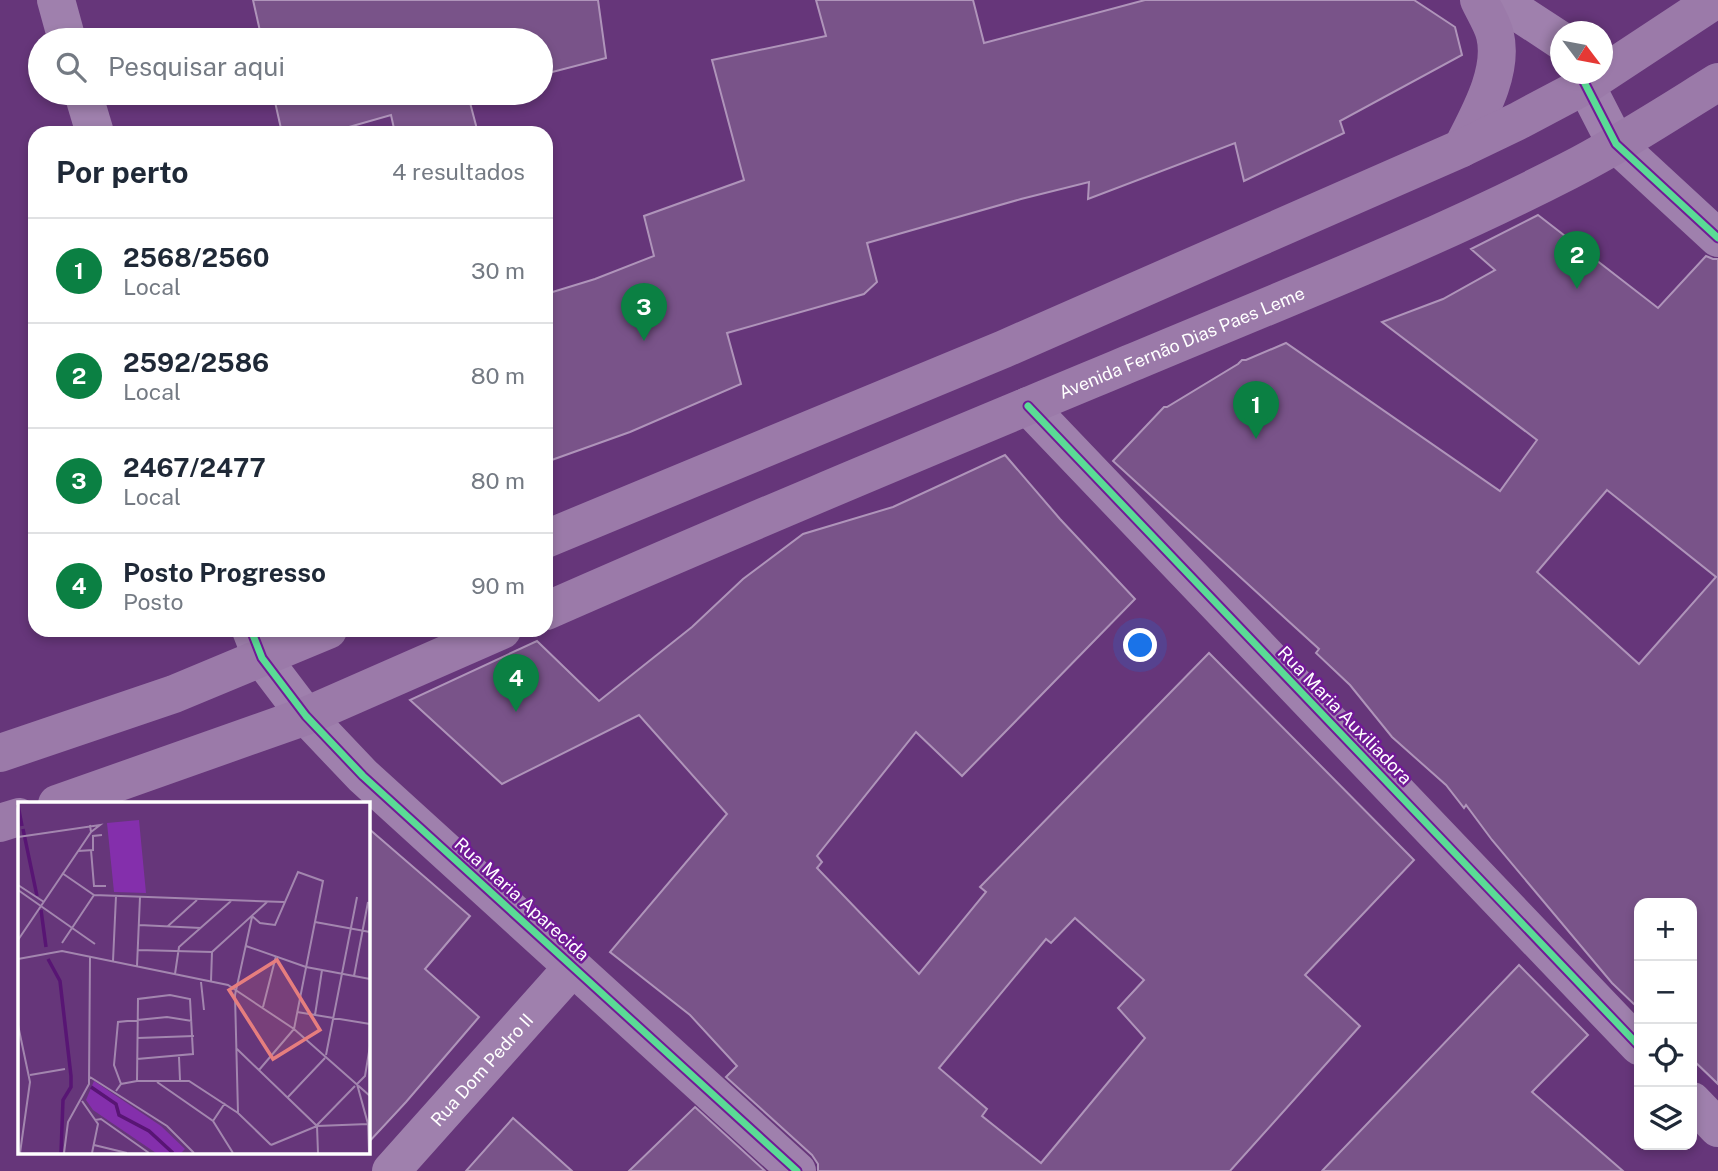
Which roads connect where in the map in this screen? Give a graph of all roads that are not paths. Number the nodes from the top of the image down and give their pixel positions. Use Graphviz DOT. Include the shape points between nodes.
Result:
graph roads {
  1 [pos="56,0"];
  2 [pos="1479,0"];
  3 [pos="1499,0"];
  4 [pos="1715,0"];
  5 [pos="64,28"];
  6 [pos="1550,33"];
  7 [pos="1613,61"];
  8 [pos="1718,82"];
  9 [pos="1575,84"];
  10 [pos="1586,84"];
  11 [pos="87,105"];
  12 [pos="93,126"];
  13 [pos="1616,144"];
  14 [pos="1462,148"];
  15 [pos="1718,238"];
  16 [pos="1028,406"];
  17 [pos="553,536"];
  18 [pos="553,608"];
  19 [pos="292,637"];
  20 [pos="486,637"];
  21 [pos="256,644"];
  22 [pos="306,716"];
  23 [pos="0,753"];
  24 [pos="60,802"];
  25 [pos="18,817"];
  26 [pos="0,823"];
  27 [pos="573,967"];
  28 [pos="1634,1041"];
  29 [pos="1697,1106"];
  30 [pos="1718,1128"];
  31 [pos="391,1171"];
  32 [pos="797,1171"];
  1 -- 5 [label="street"];
  2 -- 14 [label="main road" via="1495,35 1496,65 1490,90"];
  3 -- 6 [label="street"];
  4 -- 7 [label="main road"];
  8 -- 13 [label="main road, Avenida Fernão Dias Paes Leme"];
  9 -- 14 [label="main road" via="1520,120"];
  10 -- 13 [label="street"];
  11 -- 12 [label="street"];
  13 -- 15 [label="street"];
  13 -- 16 [label="main road, Avenida Fernão Dias Paes Leme" via="1436,234"];
  14 -- 17 [label="main road" via="1004,349"];
  16 -- 18 [label="main road, Avenida Fernão Dias Paes Leme"];
  16 -- 28 [label="street, Rua Maria Auxiliadora"];
  19 -- 21 [label="main road"];
  20 -- 22 [label="main road"];
  21 -- 22 [label="street, Rua Maria Aparecida"];
  21 -- 23 [label="main road" via="174,694"];
  22 -- 24 [label="main road"];
  22 -- 27 [label="street, Rua Maria Aparecida" via="362,776"];
  25 -- 26 [label="main road"];
  27 -- 31 [label="street, Rua Dom Pedro II"];
  27 -- 32 [label="street, Rua Maria Aparecida"];
  29 -- 30 [label="street"];
}
